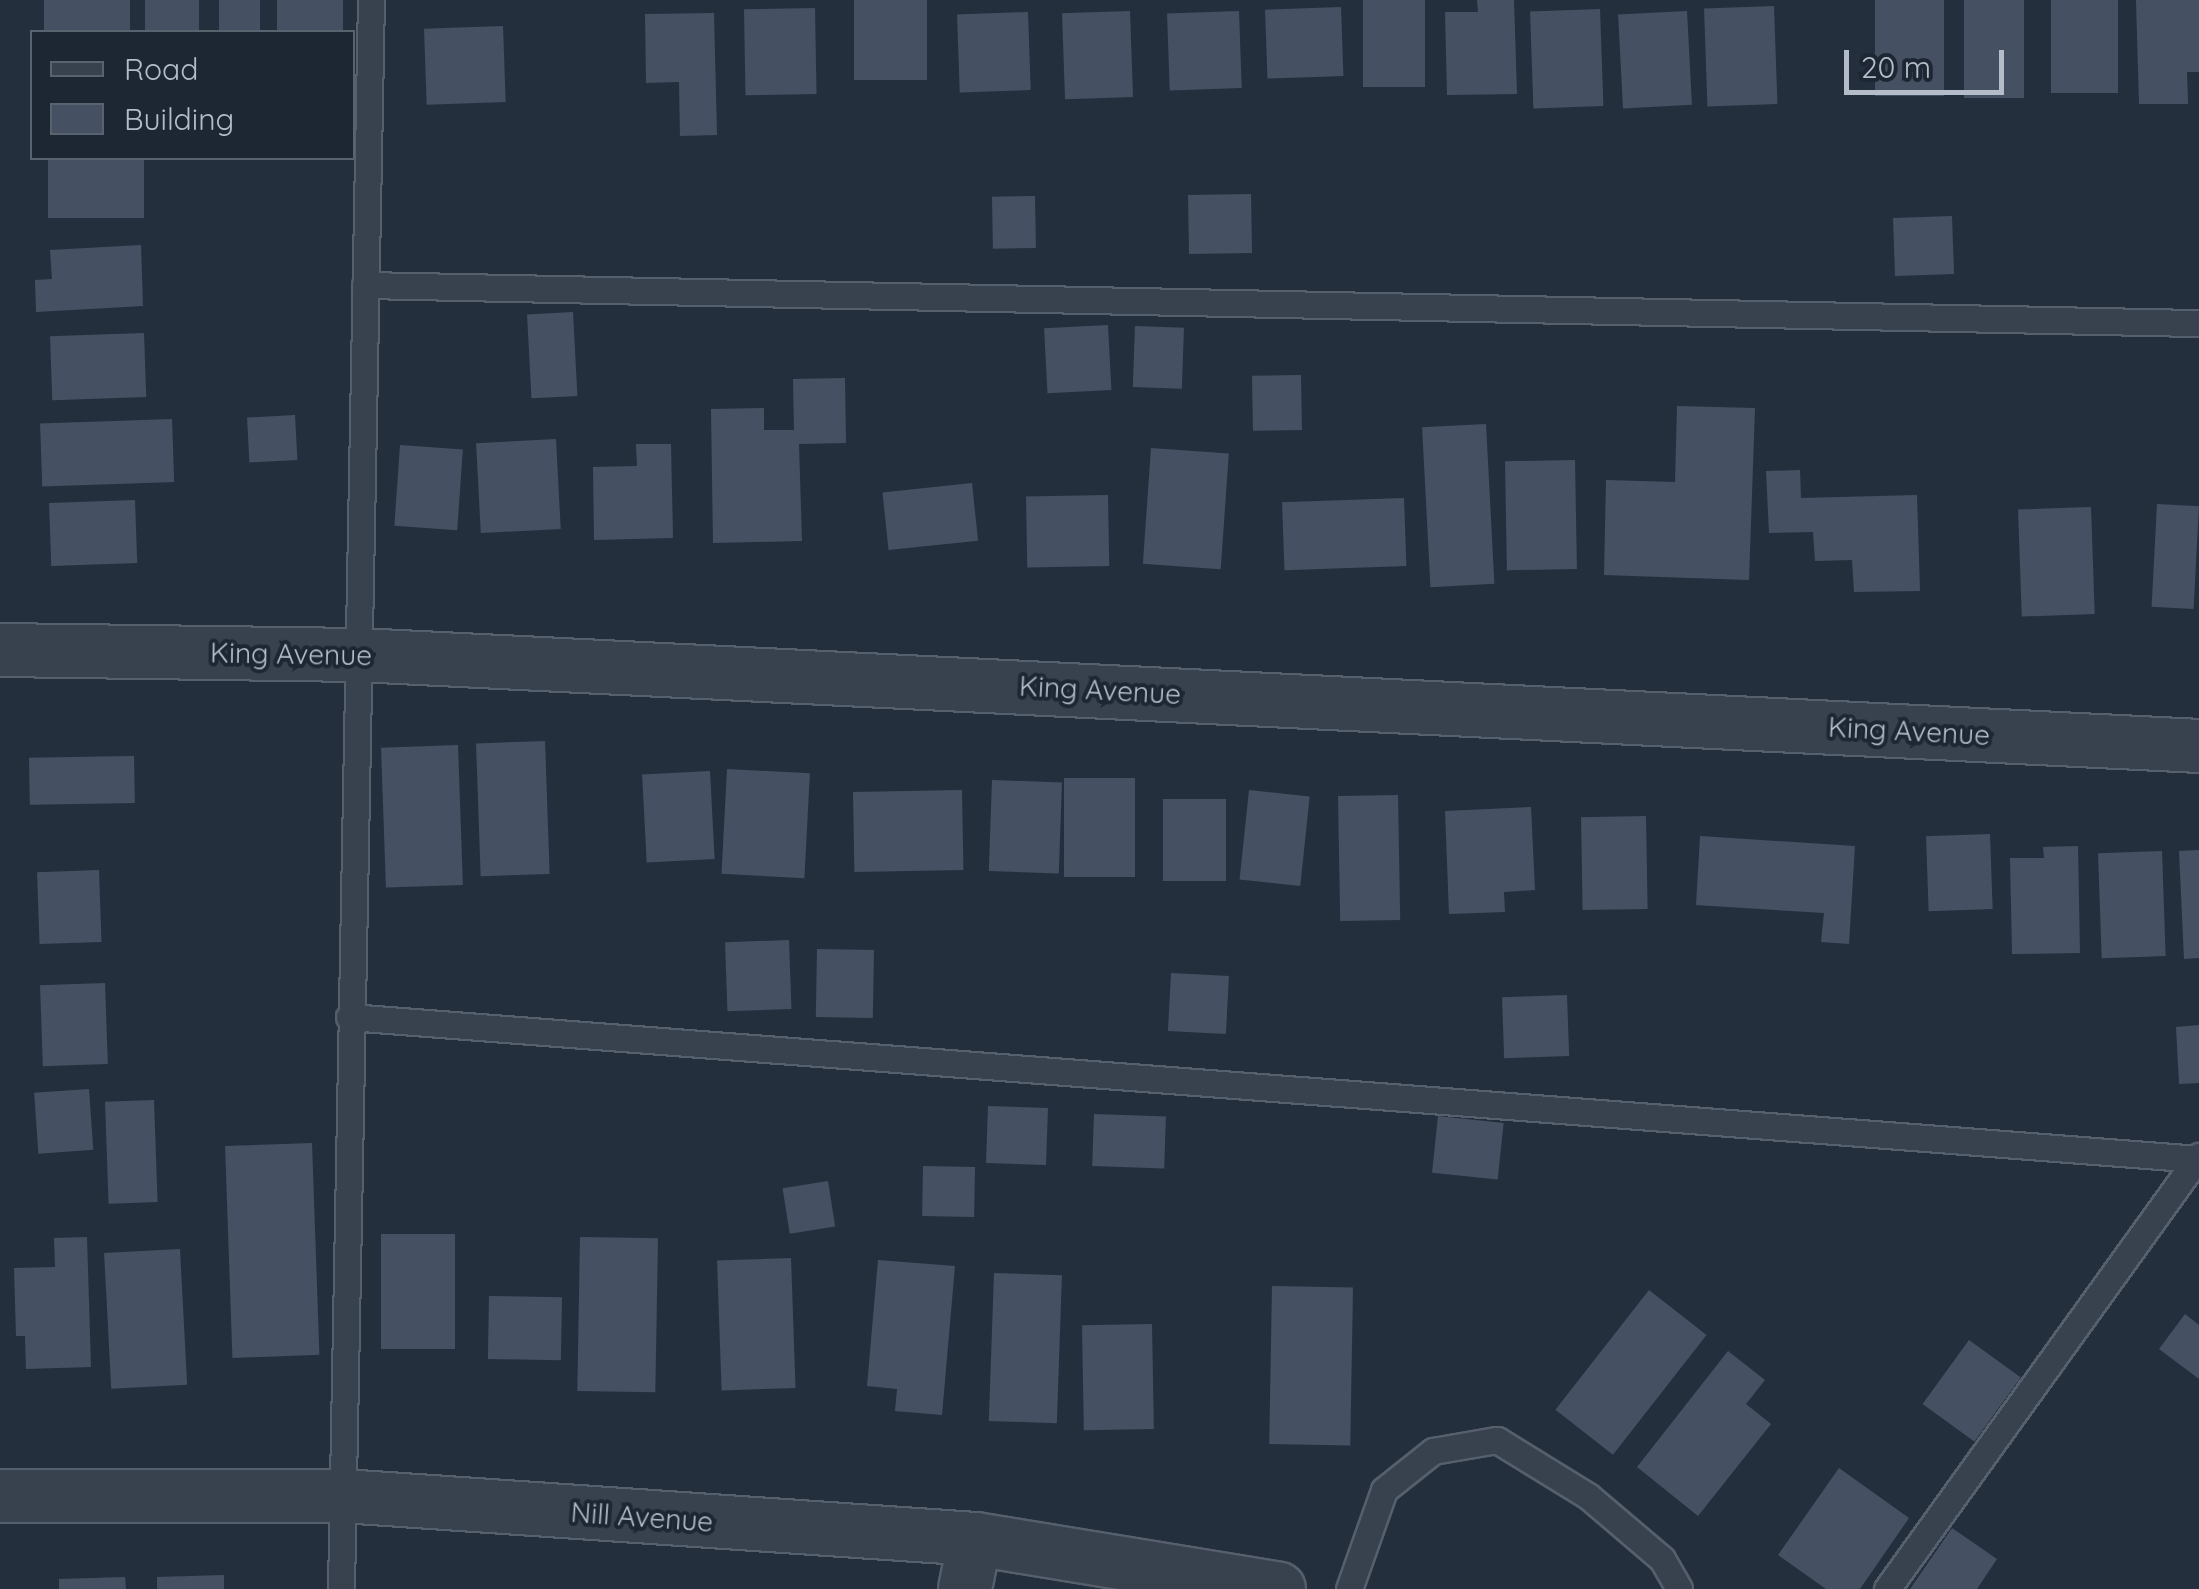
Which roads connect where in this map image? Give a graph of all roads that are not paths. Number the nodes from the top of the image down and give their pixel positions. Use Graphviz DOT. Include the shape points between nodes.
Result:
graph roads {
  1 [pos="371,0"];
  2 [pos="365,285"];
  3 [pos="2199,324"];
  4 [pos="0,650"];
  5 [pos="358,655"];
  6 [pos="2199,746"];
  7 [pos="349,1018"];
  8 [pos="2198,1158"];
  9 [pos="0,1496"];
  10 [pos="343,1496"];
  11 [pos="970,1564"];
  12 [pos="340,1589"];
  13 [pos="1279,1589"];
  14 [pos="1349,1589"];
  15 [pos="1679,1589"];
  16 [pos="1887,1589"];
  1 -- 2 [label="lane"];
  2 -- 3 [label="lane"];
  2 -- 5 [label="lane"];
  4 -- 5 [label="street, King Avenue"];
  5 -- 6 [label="street, King Avenue"];
  5 -- 7 [label="lane"];
  7 -- 8 [label="lane"];
  7 -- 10 [label="lane"];
  8 -- 16 [label="lane"];
  9 -- 10 [label="street, Nill Avenue"];
  10 -- 11 [label="street, Nill Avenue"];
  10 -- 12 [label="lane"];
  11 -- 13 [label="street, Nill Avenue"];
  14 -- 15 [label="lane" via="1384,1490 1433,1451 1497,1440 1588,1496 1662,1559"];
}
